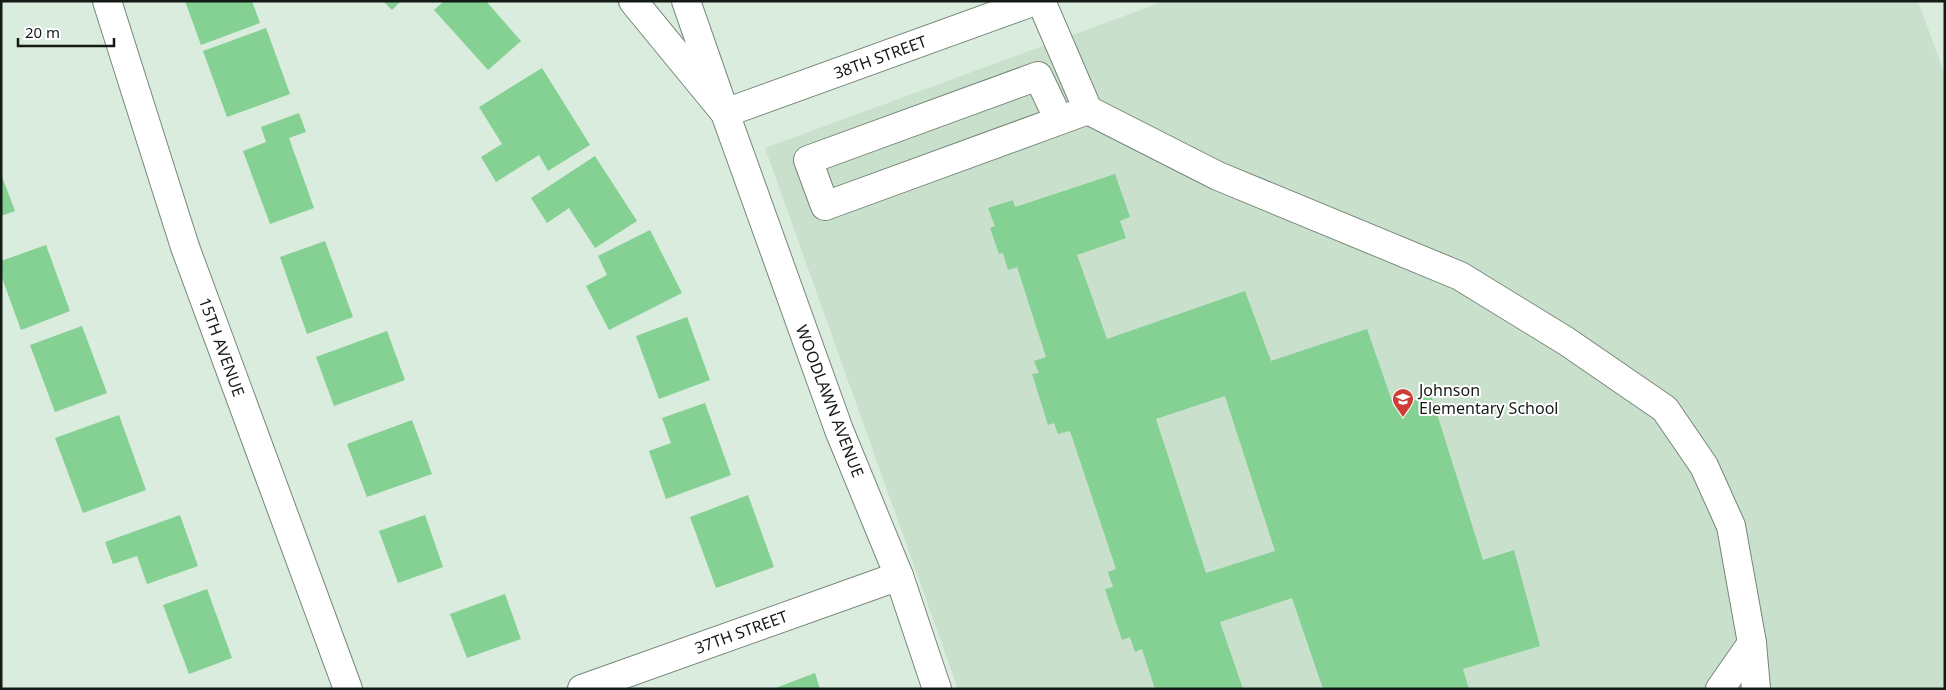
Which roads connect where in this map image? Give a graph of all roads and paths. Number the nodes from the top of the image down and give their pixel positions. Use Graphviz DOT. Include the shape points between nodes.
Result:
graph roads {
  1 [pos="107,1"];
  2 [pos="633,1"];
  3 [pos="686,1"];
  4 [pos="1035,1"];
  5 [pos="1041,1"];
  6 [pos="1088,110"];
  7 [pos="725,112"];
  8 [pos="1059,120"];
  9 [pos="899,576"];
  10 [pos="1752,643"];
  11 [pos="348,689"];
  12 [pos="582,689"];
  13 [pos="936,689"];
  14 [pos="1720,689"];
  15 [pos="1756,689"];
  1 -- 11 [label="street, 15TH AVENUE" via="185,247"];
  2 -- 7 [label="street, WOODLAWN AVENUE"];
  3 -- 7 [label="street, WOODLAWN AVENUE"];
  4 -- 7 [label="street, 38TH STREET"];
  5 -- 6 [label="street"];
  6 -- 8 [label="street"];
  6 -- 10 [label="street" via="1218,176 1460,276 1566,341 1665,409 1704,466 1731,526"];
  7 -- 9 [label="street, WOODLAWN AVENUE" via="839,430"];
  8 -- 8 [label="street" via="824,206 808,160 1038,76"];
  9 -- 12 [label="street, 37TH STREET"];
  9 -- 13 [label="street, WOODLAWN AVENUE"];
  10 -- 14 [label="street"];
  10 -- 15 [label="street"];
}
